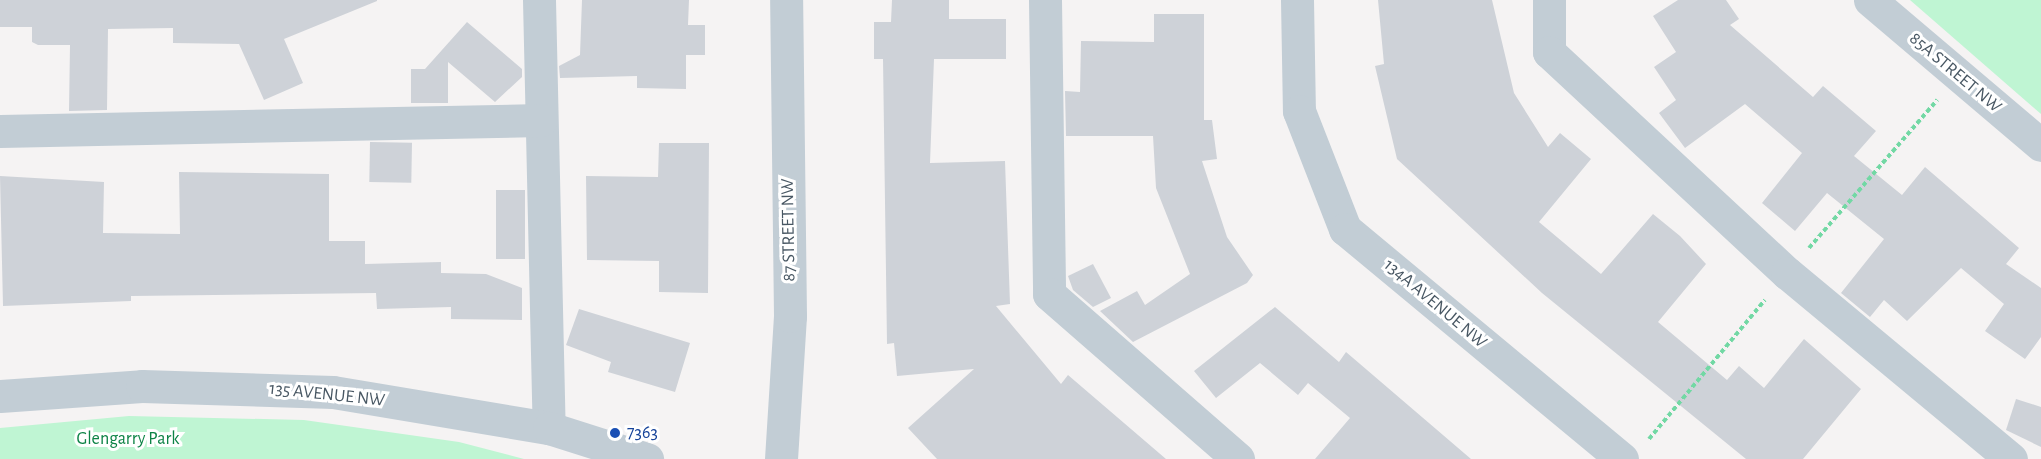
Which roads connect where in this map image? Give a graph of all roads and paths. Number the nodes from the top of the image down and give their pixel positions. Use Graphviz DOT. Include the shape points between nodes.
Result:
graph roads {
  1 [pos="539,0"];
  2 [pos="786,0"];
  3 [pos="1045,0"];
  4 [pos="1296,0"];
  5 [pos="1549,0"];
  6 [pos="1870,0"];
  7 [pos="541,120"];
  8 [pos="0,131"];
  9 [pos="2041,145"];
  10 [pos="0,396"];
  11 [pos="549,428"];
  12 [pos="647,459"];
  13 [pos="781,459"];
  14 [pos="1238,459"];
  15 [pos="1622,459"];
  16 [pos="2011,459"];
  1 -- 7 [label="street"];
  2 -- 13 [label="street, 87 STREET NW" via="790,316"];
  3 -- 14 [label="street" via="1049,294"];
  4 -- 15 [label="street, 134A AVENUE NW" via="1299,111 1345,229"];
  5 -- 16 [label="street" via="1550,52 1787,273"];
  6 -- 9 [label="street, 85A STREET NW"];
  7 -- 8 [label="street"];
  7 -- 11 [label="street"];
  10 -- 11 [label="street, 135 AVENUE NW" via="142,386 333,392"];
  11 -- 12 [label="street, 135 AVENUE NW"];
}
